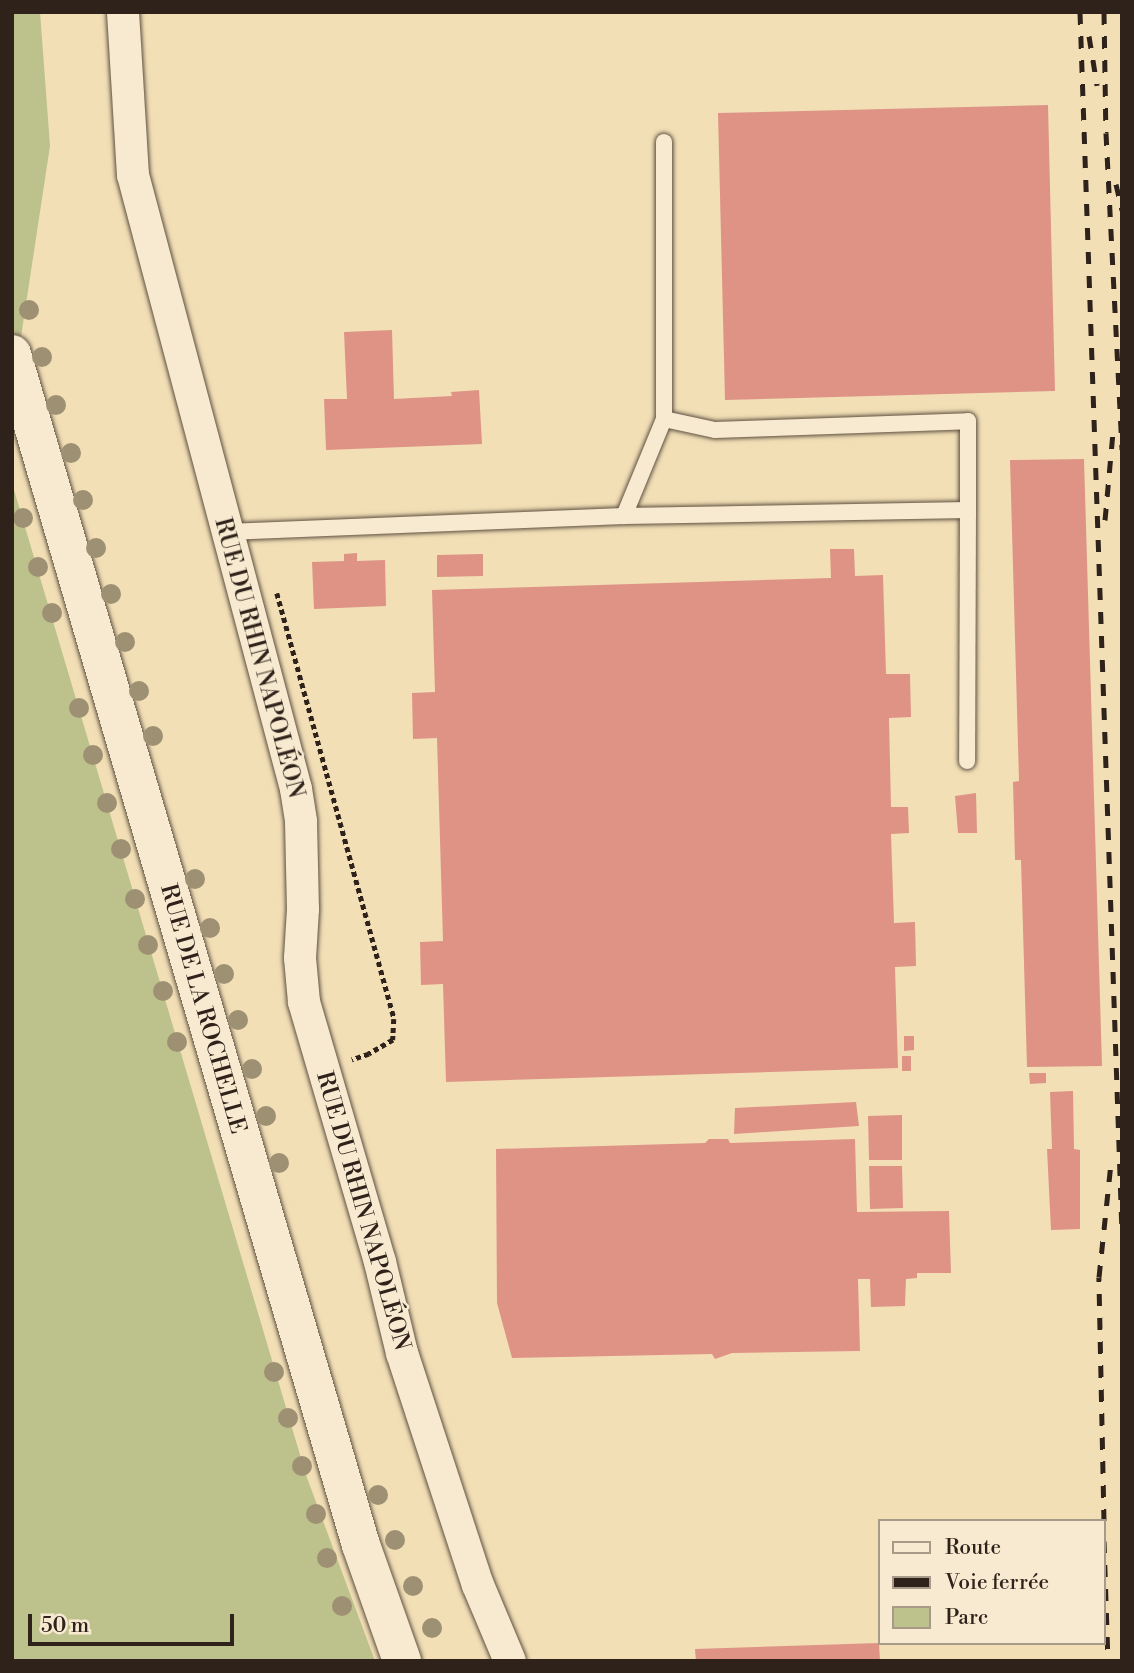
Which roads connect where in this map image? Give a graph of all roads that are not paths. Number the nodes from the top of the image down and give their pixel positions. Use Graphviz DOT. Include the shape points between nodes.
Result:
graph roads {
  1 [pos="123,12"];
  2 [pos="664,142"];
  3 [pos="12,354"];
  4 [pos="664,419"];
  5 [pos="968,510"];
  6 [pos="624,516"];
  7 [pos="227,532"];
  8 [pos="967,761"];
  9 [pos="402,1661"];
  10 [pos="510,1661"];
  1 -- 7 [label="street, RUE DU RHIN NAPOLÉON" via="133,176"];
  2 -- 4 [label="lane"];
  3 -- 9 [label="main road, RUE DE LA ROCHELLE" via="361,1545"];
  4 -- 5 [label="lane" via="715,430 968,421"];
  4 -- 6 [label="lane"];
  5 -- 6 [label="lane"];
  5 -- 8 [label="lane"];
  6 -- 7 [label="lane"];
  7 -- 10 [label="street, RUE DU RHIN NAPOLÉON" via="296,789 301,822 304,1002 402,1353 478,1585"];
}
